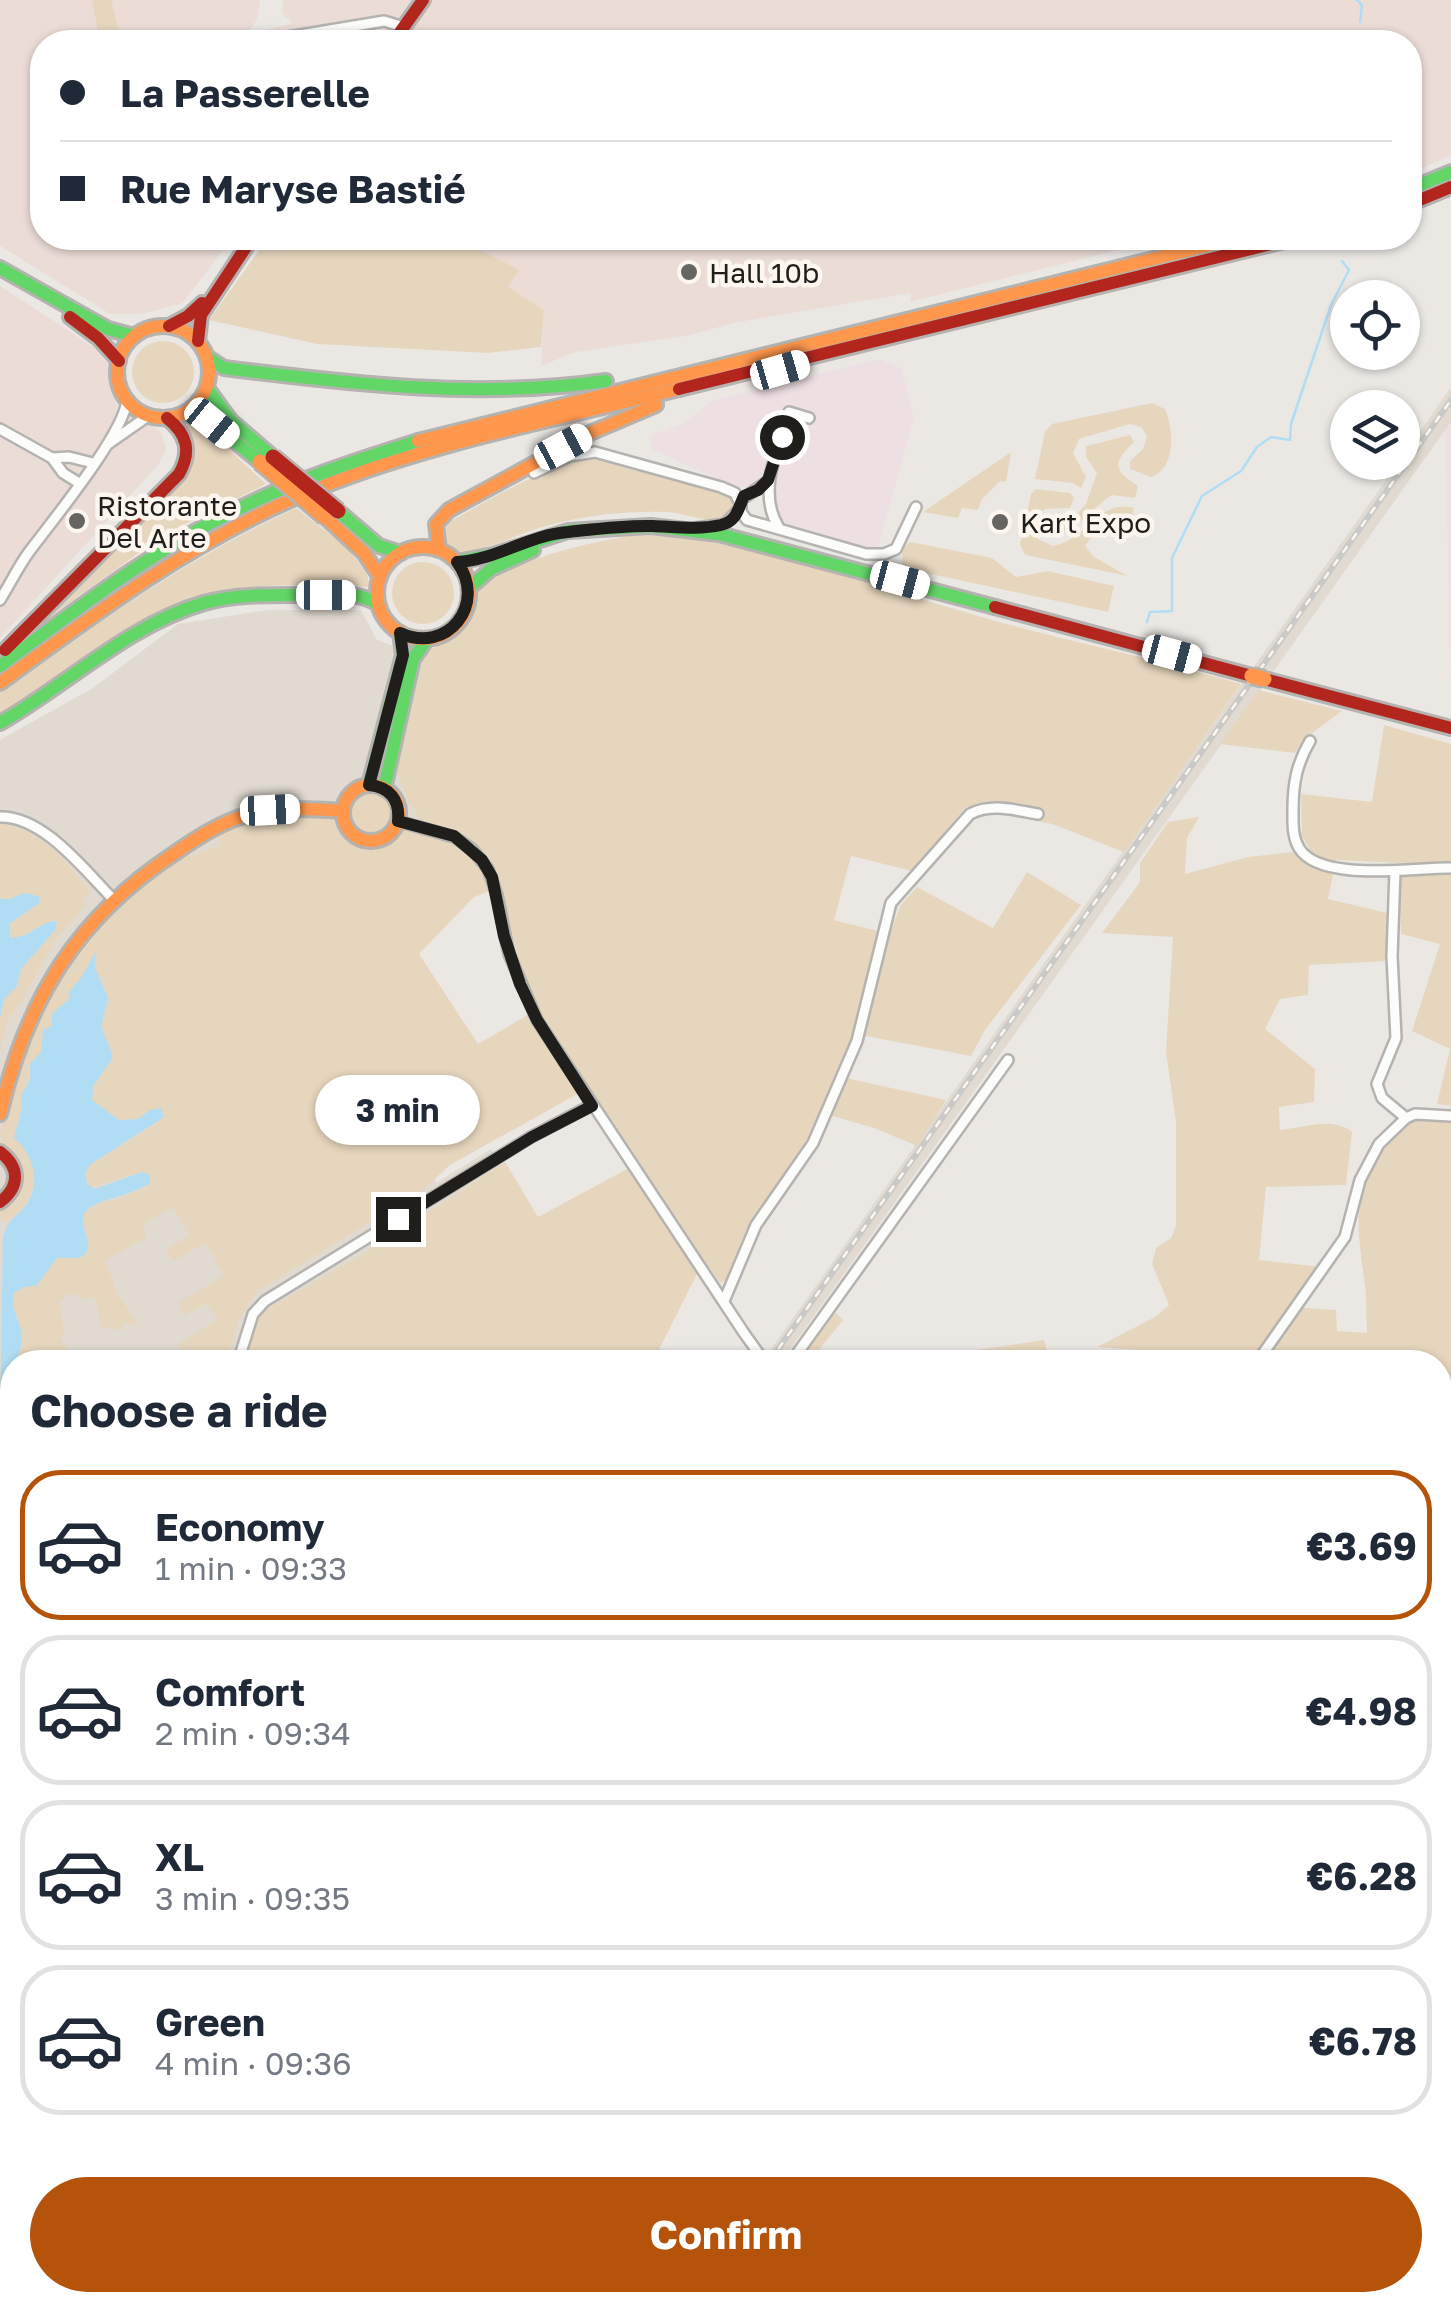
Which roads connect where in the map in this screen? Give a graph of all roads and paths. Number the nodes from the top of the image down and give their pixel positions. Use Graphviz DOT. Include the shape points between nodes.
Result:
graph roads {
  1 [pos="423,0"];
  2 [pos="404,27"];
  3 [pos="330,30"];
  4 [pos="402,30"];
  5 [pos="1451,172"];
  6 [pos="1422,186"];
  7 [pos="1451,186"];
  8 [pos="1422,190"];
  9 [pos="243,250"];
  10 [pos="1148,250"];
  11 [pos="1193,250"];
  12 [pos="1243,250"];
  13 [pos="0,268"];
  14 [pos="217,286"];
  15 [pos="44,295"];
  16 [pos="168,326"];
  17 [pos="908,326"];
  18 [pos="134,336"];
  19 [pos="198,342"];
  20 [pos="207,358"];
  21 [pos="118,361"];
  22 [pos="207,388"];
  23 [pos="126,400"];
  24 [pos="184,414"];
  25 [pos="148,416"];
  26 [pos="167,418"];
  27 [pos="809,418"];
  28 [pos="0,429"];
  29 [pos="106,446"];
  30 [pos="52,458"];
  31 [pos="266,460"];
  32 [pos="93,463"];
  33 [pos="768,480"];
  34 [pos="80,483"];
  35 [pos="758,490"];
  36 [pos="768,496"];
  37 [pos="462,504"];
  38 [pos="740,506"];
  39 [pos="916,507"];
  40 [pos="771,512"];
  41 [pos="331,514"];
  42 [pos="761,522"];
  43 [pos="779,528"];
  44 [pos="691,530"];
  45 [pos="586,532"];
  46 [pos="439,550"];
  47 [pos="400,553"];
  48 [pos="457,562"];
  49 [pos="380,577"];
  50 [pos="469,588"];
  51 [pos="0,600"];
  52 [pos="378,604"];
  53 [pos="400,633"];
  54 [pos="427,639"];
  55 [pos="0,654"];
  56 [pos="0,666"];
  57 [pos="0,683"];
  58 [pos="0,723"];
  59 [pos="1451,728"];
  60 [pos="1310,741"];
  61 [pos="377,787"];
  62 [pos="342,811"];
  63 [pos="1038,814"];
  64 [pos="0,817"];
  65 [pos="398,821"];
  66 [pos="1451,868"];
  67 [pos="1394,871"];
  68 [pos="114,900"];
  69 [pos="1008,1060"];
  70 [pos="592,1106"];
  71 [pos="0,1114"];
  72 [pos="1451,1116"];
  73 [pos="1406,1118"];
  74 [pos="0,1152"];
  75 [pos="0,1202"];
  76 [pos="724,1301"];
  77 [pos="242,1350"];
  78 [pos="755,1350"];
  79 [pos="801,1350"];
  80 [pos="1266,1350"];
  1 -- 2 [label="main road"];
  2 -- 3 [label="street" via="384,21"];
  2 -- 4 [label="main road"];
  5 -- 6 [label="main road"];
  7 -- 8 [label="main road"];
  9 -- 14 [label="main road"];
  10 -- 17 [label="main road"];
  11 -- 17 [label="main road"];
  12 -- 17 [label="main road"];
  13 -- 15 [label="main road"];
  14 -- 16 [label="main road"];
  14 -- 19 [label="main road" via="200,315"];
  15 -- 18 [label="main road" via="108,330"];
  15 -- 21 [label="main road"];
  16 -- 18 [label="main road"];
  16 -- 19 [label="main road"];
  17 -- 20 [label="main road" via="531,392 341,382 224,368"];
  17 -- 37 [label="main road" via="647,408"];
  17 -- 56 [label="main road" via="508,417 302,480 172,546"];
  17 -- 57 [label="main road" via="328,485 180,557"];
  18 -- 21 [label="main road"];
  19 -- 20 [label="main road"];
  20 -- 22 [label="main road"];
  21 -- 23 [label="main road"];
  22 -- 24 [label="main road"];
  22 -- 31 [label="main road"];
  23 -- 25 [label="main road"];
  23 -- 29 [label="street"];
  24 -- 26 [label="main road"];
  24 -- 31 [label="main road" via="202,416"];
  25 -- 26 [label="main road"];
  25 -- 29 [label="street"];
  26 -- 55 [label="main road" via="188,446 178,474"];
  27 -- 33 [label="street" via="789,412"];
  28 -- 30 [label="street"];
  29 -- 32 [label="street"];
  30 -- 32 [label="street"];
  30 -- 34 [label="street"];
  31 -- 41 [label="main road, bridge"];
  32 -- 34 [label="street"];
  33 -- 35 [label="street"];
  33 -- 36 [label="street"];
  34 -- 51 [label="street"];
  35 -- 36 [label="street"];
  35 -- 38 [label="street"];
  36 -- 40 [label="street"];
  37 -- 38 [label="street" via="588,452 603,452 721,487"];
  37 -- 46 [label="main road" via="436,524"];
  38 -- 42 [label="street" via="747,520"];
  38 -- 44 [label="street" via="724,524"];
  39 -- 43 [label="street" via="901,544 884,554"];
  40 -- 42 [label="street"];
  40 -- 43 [label="street"];
  41 -- 47 [label="main road"];
  41 -- 49 [label="main road"];
  42 -- 43 [label="street"];
  44 -- 45 [label="main road"];
  44 -- 59 [label="main road" via="785,549"];
  45 -- 48 [label="main road" via="549,535"];
  45 -- 50 [label="main road" via="491,569"];
  46 -- 47 [label="main road"];
  46 -- 48 [label="main road"];
  47 -- 49 [label="main road"];
  48 -- 50 [label="main road"];
  49 -- 52 [label="main road"];
  50 -- 54 [label="main road" via="459,622"];
  52 -- 53 [label="main road"];
  52 -- 58 [label="main road" via="365,597 240,596 186,608 140,630"];
  53 -- 54 [label="main road"];
  53 -- 61 [label="main road" via="403,655"];
  54 -- 61 [label="main road" via="413,659"];
  60 -- 67 [label="street" via="1294,784 1300,850 1341,868"];
  61 -- 62 [label="main road" via="349,795"];
  61 -- 65 [label="main road" via="398,805"];
  62 -- 65 [label="main road" via="347,829 369,842 387,836"];
  62 -- 68 [label="main road" via="270,810 225,823"];
  63 -- 76 [label="street" via="999,807 970,814 891,904 857,1042 813,1143 756,1225"];
  64 -- 68 [label="street" via="42,830"];
  65 -- 70 [label="street" via="454,836 488,869 520,984"];
  66 -- 67 [label="street"];
  67 -- 73 [label="street" via="1396,1038 1376,1084"];
  68 -- 71 [label="main road" via="77,938 37,998"];
  69 -- 79 [label="street"];
  70 -- 76 [label="street"];
  70 -- 77 [label="street" via="265,1300 252,1314"];
  72 -- 73 [label="street"];
  73 -- 80 [label="street" via="1368,1160 1345,1238"];
  74 -- 75 [label="main road" via="17,1175 12,1193"];
  76 -- 78 [label="street"];
}
